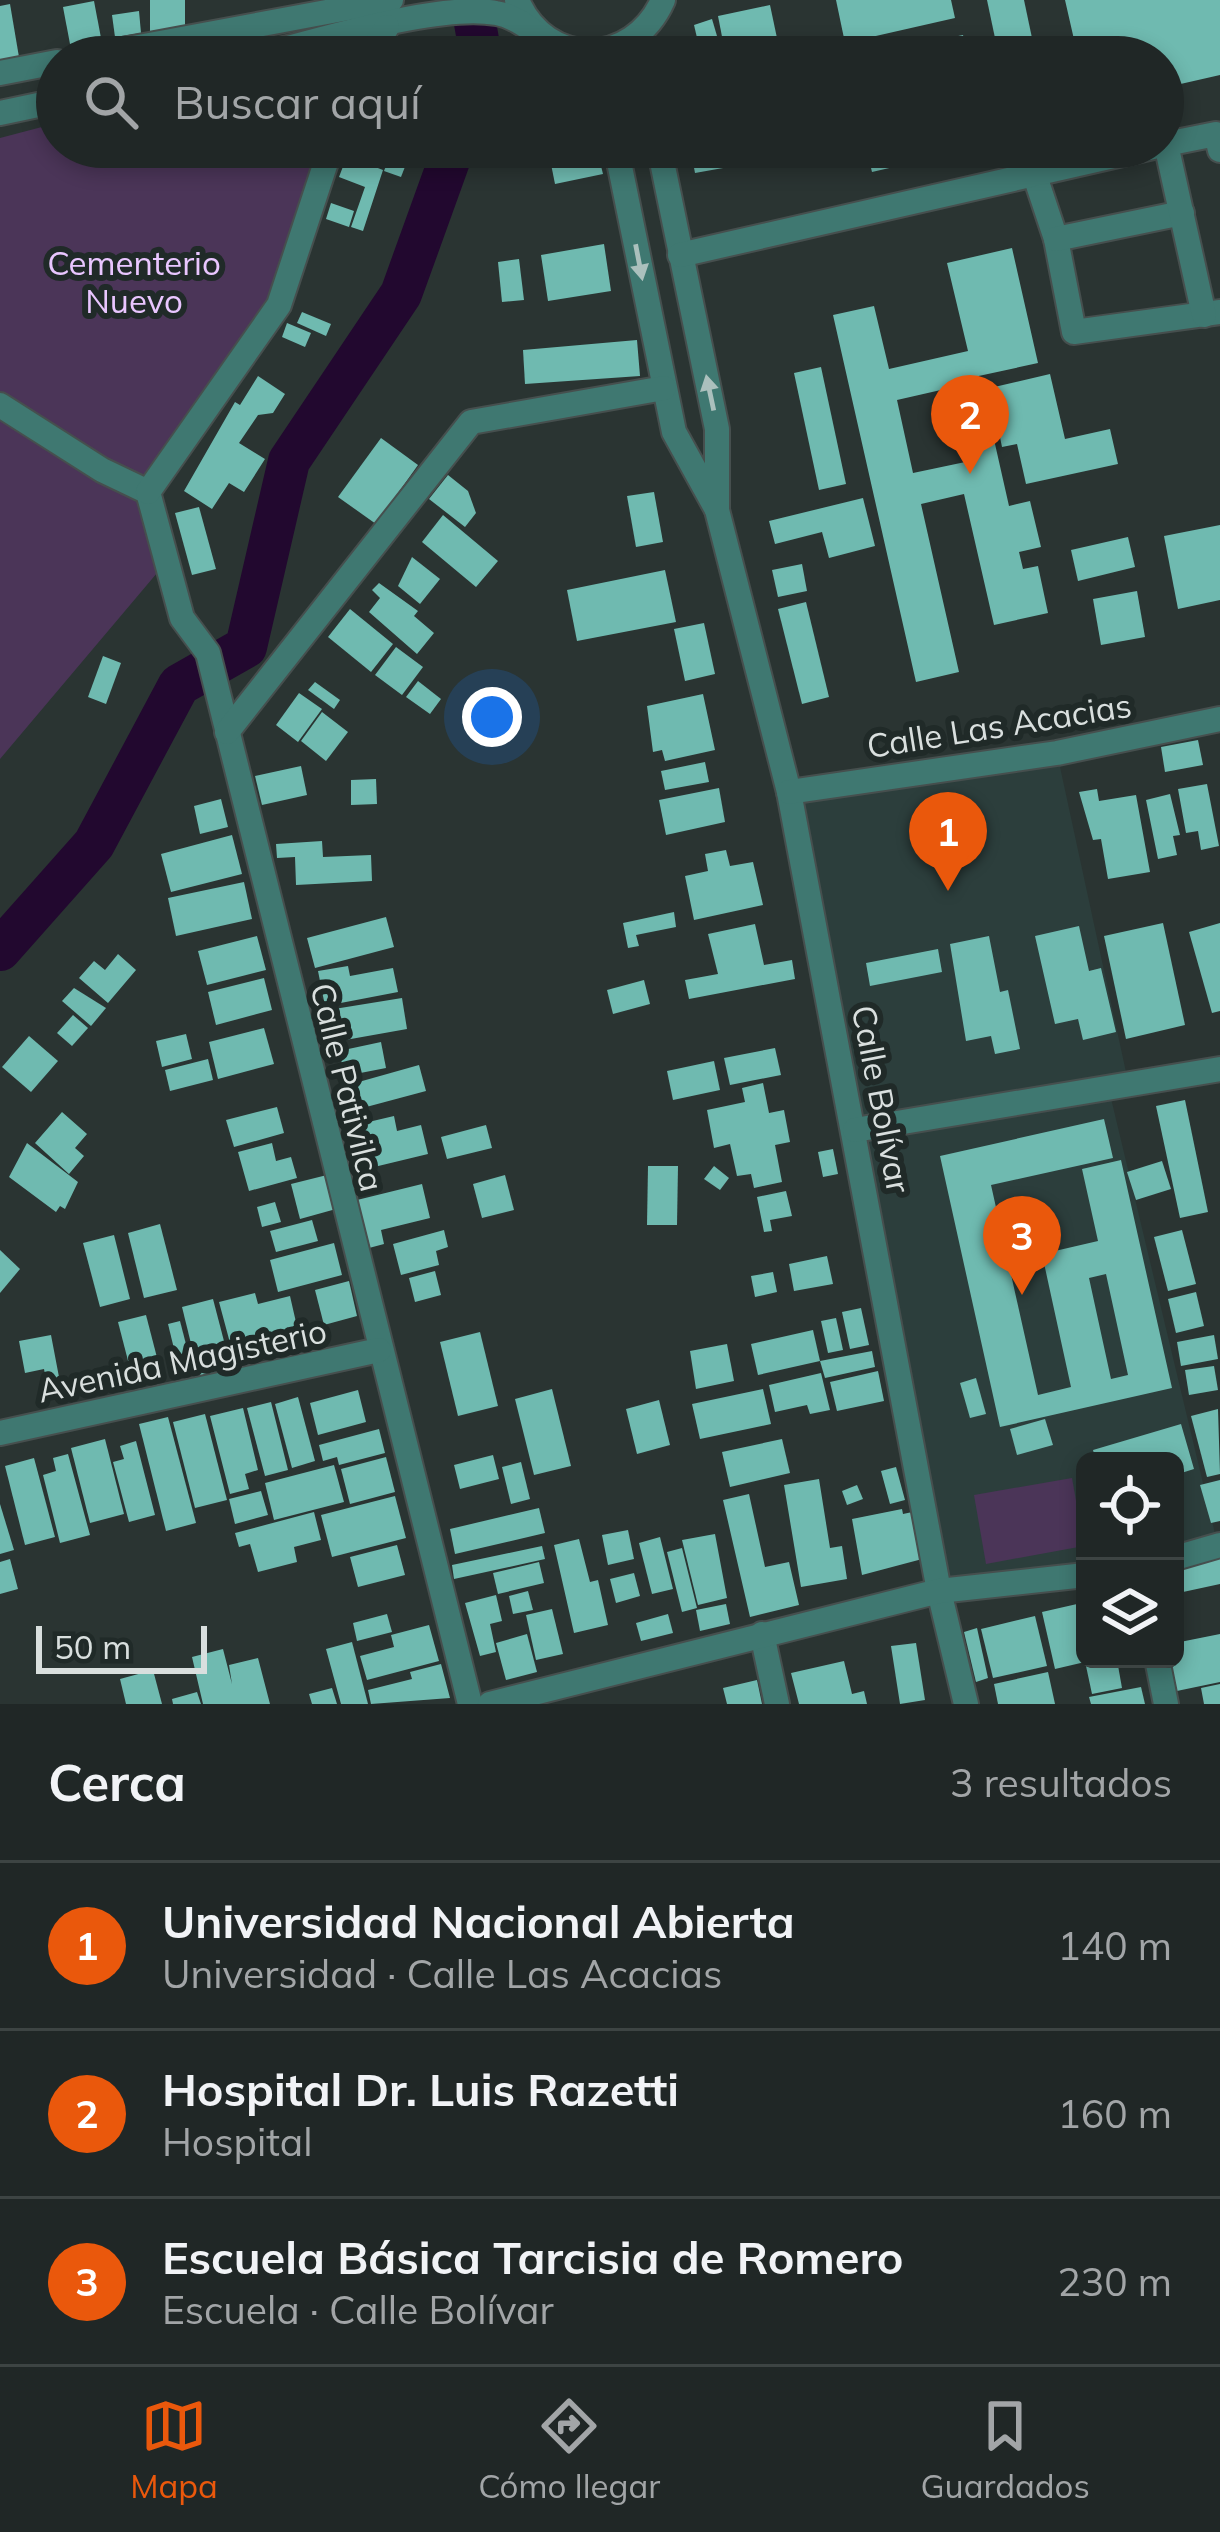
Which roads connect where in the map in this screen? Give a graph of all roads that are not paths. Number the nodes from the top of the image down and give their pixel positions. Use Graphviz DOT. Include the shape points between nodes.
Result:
graph roads {
  1 [pos="392,0"];
  2 [pos="517,0"];
  3 [pos="663,0"];
  4 [pos="332,6"];
  5 [pos="387,27"];
  6 [pos="645,29"];
  7 [pos="187,36"];
  8 [pos="347,36"];
  9 [pos="381,36"];
  10 [pos="540,36"];
  11 [pos="543,36"];
  12 [pos="634,36"];
  13 [pos="646,36"];
  14 [pos="36,66"];
  15 [pos="0,73"];
  16 [pos="36,105"];
  17 [pos="0,113"];
  18 [pos="1184,140"];
  19 [pos="1220,150"];
  20 [pos="324,168"];
  21 [pos="620,168"];
  22 [pos="663,168"];
  23 [pos="1068,168"];
  24 [pos="1168,168"];
  25 [pos="1035,176"];
  26 [pos="1182,213"];
  27 [pos="1056,238"];
  28 [pos="680,255"];
  29 [pos="1212,313"];
  30 [pos="664,388"];
  31 [pos="0,405"];
  32 [pos="148,492"];
  33 [pos="717,510"];
  34 [pos="1220,719"];
  35 [pos="227,732"];
  36 [pos="789,792"];
  37 [pos="1220,1069"];
  38 [pos="855,1130"];
  39 [pos="379,1350"];
  40 [pos="0,1433"];
  41 [pos="1220,1546"];
  42 [pos="1184,1556"];
  43 [pos="1076,1576"];
  44 [pos="939,1591"];
  45 [pos="762,1634"];
  46 [pos="1158,1668"];
  47 [pos="470,1704"];
  48 [pos="490,1704"];
  49 [pos="776,1704"];
  50 [pos="966,1704"];
  51 [pos="1166,1704"];
  1 -- 4 [label="street"];
  2 -- 11 [label="street"];
  3 -- 6 [label="street"];
  4 -- 7 [label="street"];
  5 -- 8 [label="street"];
  5 -- 9 [label="street"];
  5 -- 10 [label="street" via="481,12"];
  6 -- 12 [label="street"];
  6 -- 13 [label="street"];
  14 -- 15 [label="street"];
  16 -- 17 [label="street"];
  18 -- 19 [label="street" via="1216,134"];
  20 -- 32 [label="street" via="279,305"];
  21 -- 30 [label="street, Calle Bolívar, one-way"];
  22 -- 28 [label="street, Calle Bolívar"];
  23 -- 25 [label="street"];
  24 -- 26 [label="street"];
  25 -- 27 [label="street"];
  25 -- 28 [label="street"];
  26 -- 27 [label="street"];
  26 -- 29 [label="street"];
  27 -- 29 [label="street" via="1074,332"];
  33 -- 28 [label="street, Calle Bolívar, one-way" via="717,429"];
  30 -- 33 [label="street, Calle Bolívar" via="674,432"];
  30 -- 35 [label="street" via="471,422"];
  31 -- 32 [label="street"];
  32 -- 35 [label="street, Calle Pativilca" via="182,618 208,653"];
  33 -- 36 [label="street, Calle Bolívar"];
  34 -- 36 [label="street, Calle Las Acacias" via="1057,753"];
  35 -- 39 [label="street, Calle Pativilca"];
  36 -- 38 [label="street, Calle Bolívar"];
  37 -- 38 [label="street"];
  38 -- 44 [label="street, Calle Bolívar"];
  39 -- 40 [label="street, Avenida Magisterio"];
  39 -- 47 [label="street, Calle Pativilca"];
  41 -- 42 [label="street"];
  43 -- 44 [label="street"];
  44 -- 45 [label="street"];
  44 -- 50 [label="street, Calle Bolívar"];
  45 -- 48 [label="street"];
  45 -- 49 [label="street"];
  46 -- 51 [label="street"];
}
